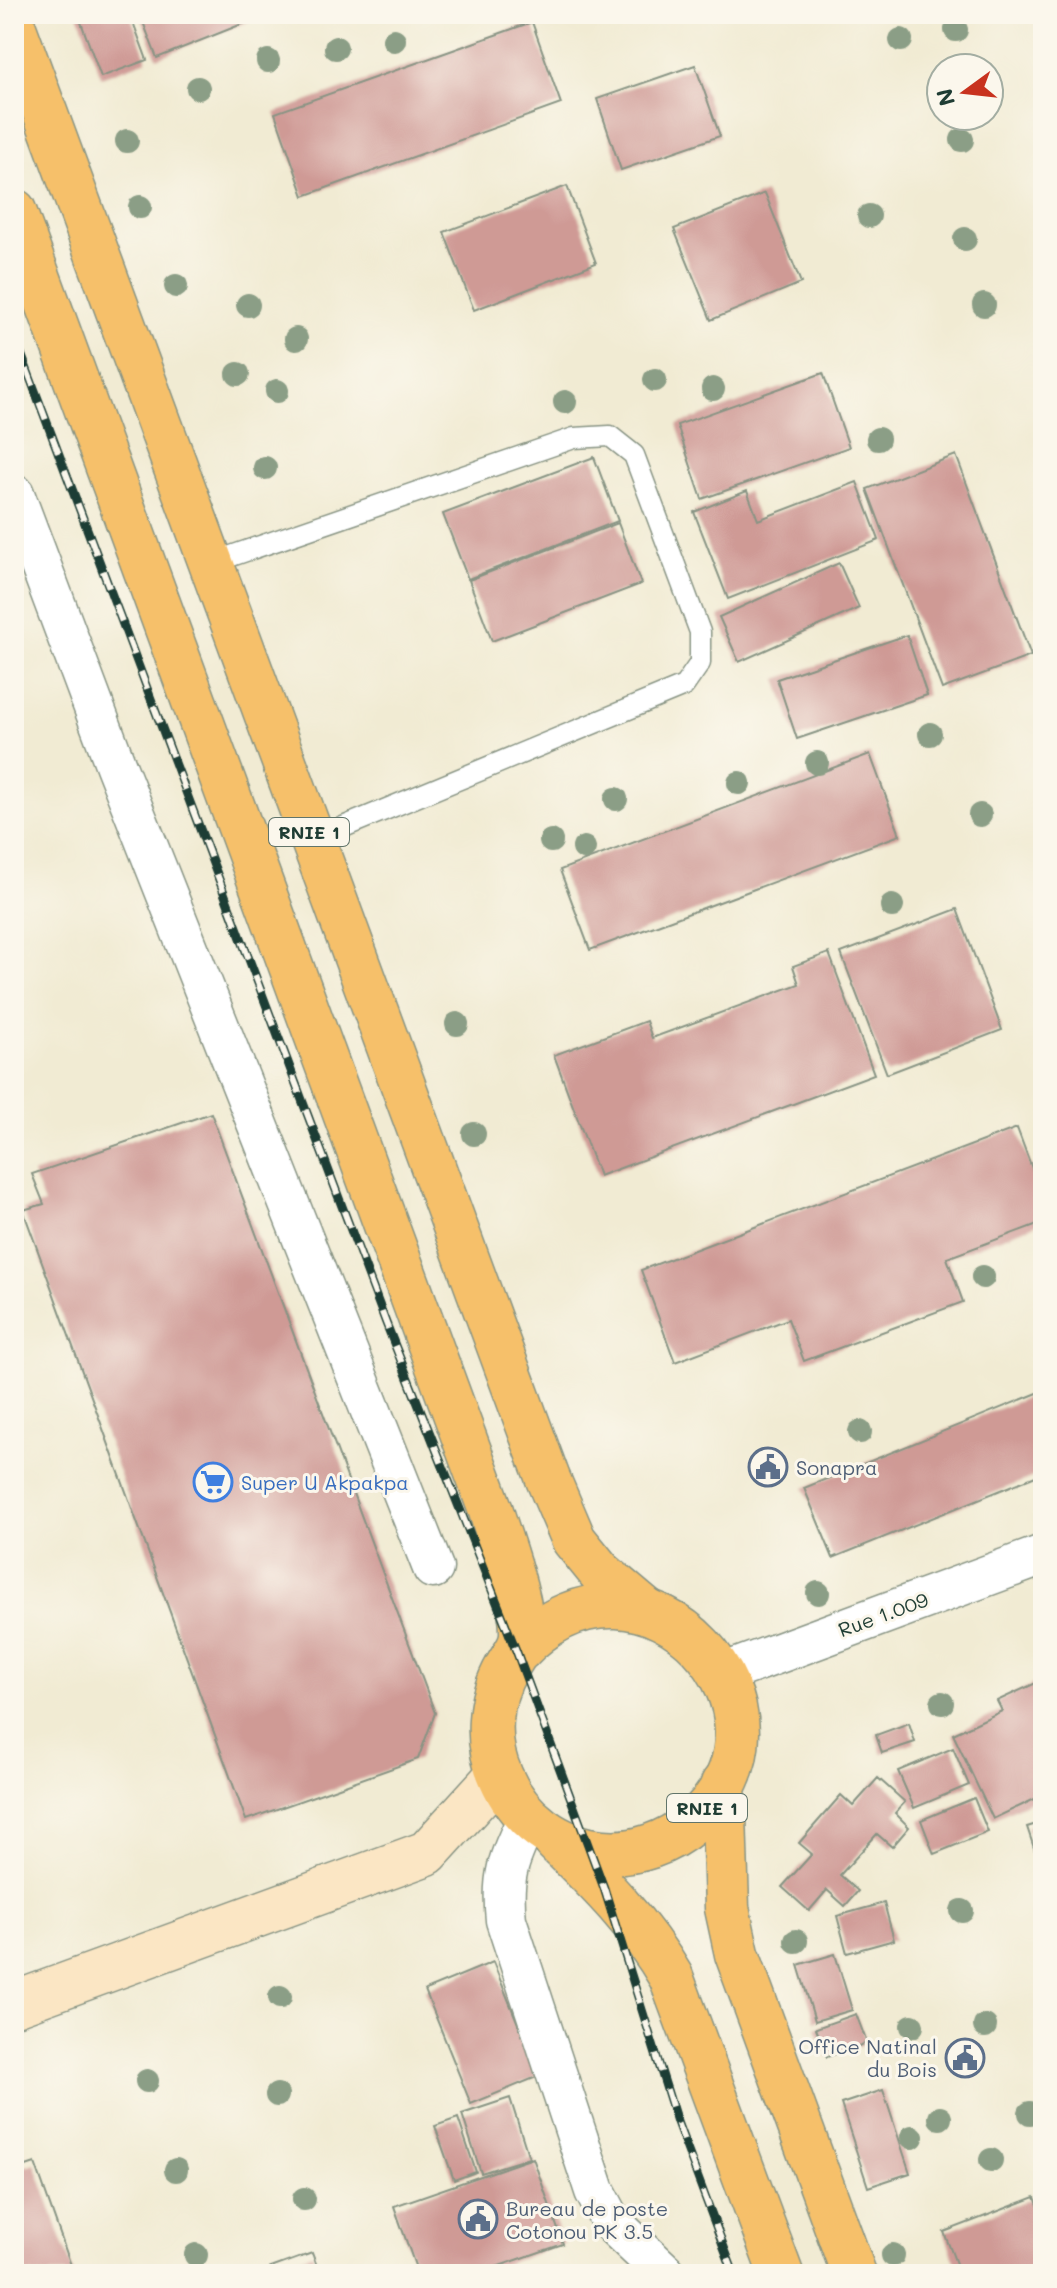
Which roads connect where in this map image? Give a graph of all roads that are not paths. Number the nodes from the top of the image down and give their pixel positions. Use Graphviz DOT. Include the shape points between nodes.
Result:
graph roads {
  1 [pos="14,28"];
  2 [pos="14,211"];
  3 [pos="14,494"];
  4 [pos="211,563"];
  5 [pos="312,840"];
  6 [pos="1043,1555"];
  7 [pos="433,1568"];
  8 [pos="645,1610"];
  9 [pos="519,1650"];
  10 [pos="722,1674"];
  11 [pos="499,1774"];
  12 [pos="723,1784"];
  13 [pos="538,1826"];
  14 [pos="14,2004"];
  15 [pos="666,2274"];
  16 [pos="781,2274"];
  17 [pos="854,2274"];
  1 -- 4 [label="highway, RNIE 1"];
  2 -- 9 [label="highway, RNIE 1" via="491,1511 522,1634"];
  3 -- 7 [label="street"];
  4 -- 5 [label="highway, RNIE 1"];
  4 -- 5 [label="lane" via="574,438 610,436 634,455 700,632 700,663 684,686"];
  5 -- 8 [label="highway, RNIE 1" via="574,1540 600,1572"];
  6 -- 10 [label="street, Rue 1.009"];
  8 -- 9 [label="highway, RNIE 1" via="610,1606 576,1612 544,1627"];
  8 -- 10 [label="highway, RNIE 1" via="690,1634"];
  9 -- 11 [label="highway, RNIE 1" via="493,1703 490,1732"];
  10 -- 12 [label="highway, RNIE 1" via="736,1729"];
  11 -- 13 [label="highway, RNIE 1"];
  11 -- 14 [label="street" via="427,1853"];
  12 -- 13 [label="highway, RNIE 1" via="700,1817 655,1845 602,1852 575,1846"];
  12 -- 17 [label="highway, RNIE 1" via="727,1908 737,1954"];
  13 -- 15 [label="street" via="502,1885 506,1920 595,2191 612,2223"];
  13 -- 16 [label="highway, RNIE 1" via="604,1888 653,1946 671,1977"];
}
